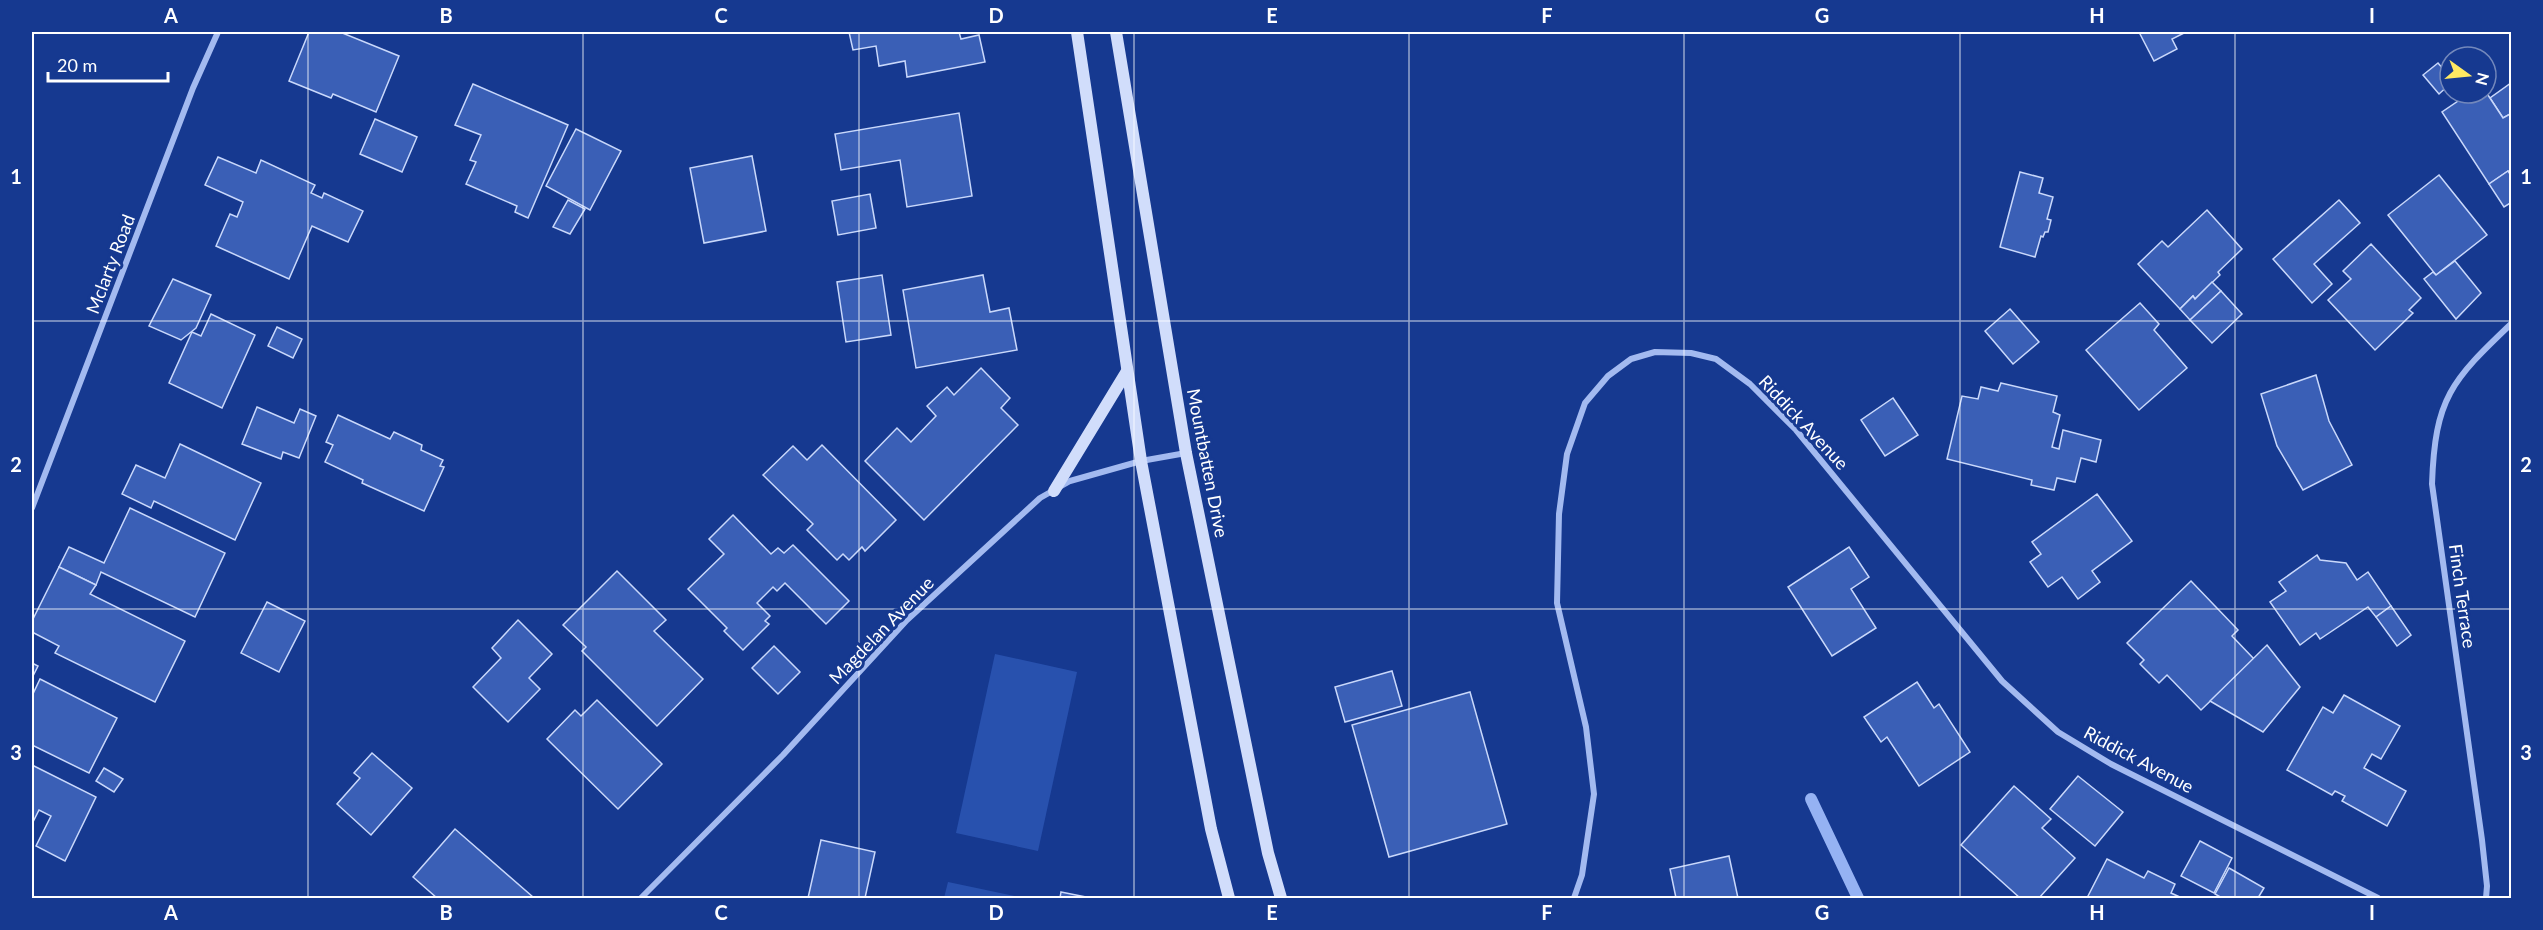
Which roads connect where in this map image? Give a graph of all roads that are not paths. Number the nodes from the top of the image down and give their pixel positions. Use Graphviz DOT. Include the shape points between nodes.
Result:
graph roads {
  1 [pos="218,32"];
  2 [pos="1077,32"];
  3 [pos="1116,32"];
  4 [pos="2511,323"];
  5 [pos="1127,371"];
  6 [pos="1186,453"];
  7 [pos="1141,461"];
  8 [pos="1054,491"];
  9 [pos="32,508"];
  10 [pos="641,898"];
  11 [pos="1229,898"];
  12 [pos="1281,898"];
  13 [pos="1574,898"];
  14 [pos="2378,898"];
  15 [pos="2486,898"];
  1 -- 9 [label="street, Mclarty Road"];
  2 -- 5 [label="main road"];
  3 -- 6 [label="main road, Mountbatten Drive"];
  4 -- 15 [label="street, Finch Terrace" via="2460,375 2443,405 2433,442 2432,484 2482,840"];
  5 -- 7 [label="main road"];
  5 -- 8 [label="main road"];
  6 -- 7 [label="street, Magdelan Avenue"];
  6 -- 12 [label="main road, Mountbatten Drive" via="1268,853"];
  7 -- 8 [label="street, Magdelan Avenue" via="1070,481"];
  7 -- 11 [label="main road" via="1209,818"];
  8 -- 10 [label="street, Magdelan Avenue" via="1041,498 907,620 783,755"];
  13 -- 14 [label="street, Riddick Avenue" via="1582,875 1594,794 1586,727 1557,603 1559,514 1567,454 1585,403 1600,385 1631,359 1655,351 1691,353 1716,360 1750,384 1796,430 2002,681 2058,732 2111,764"];
}
